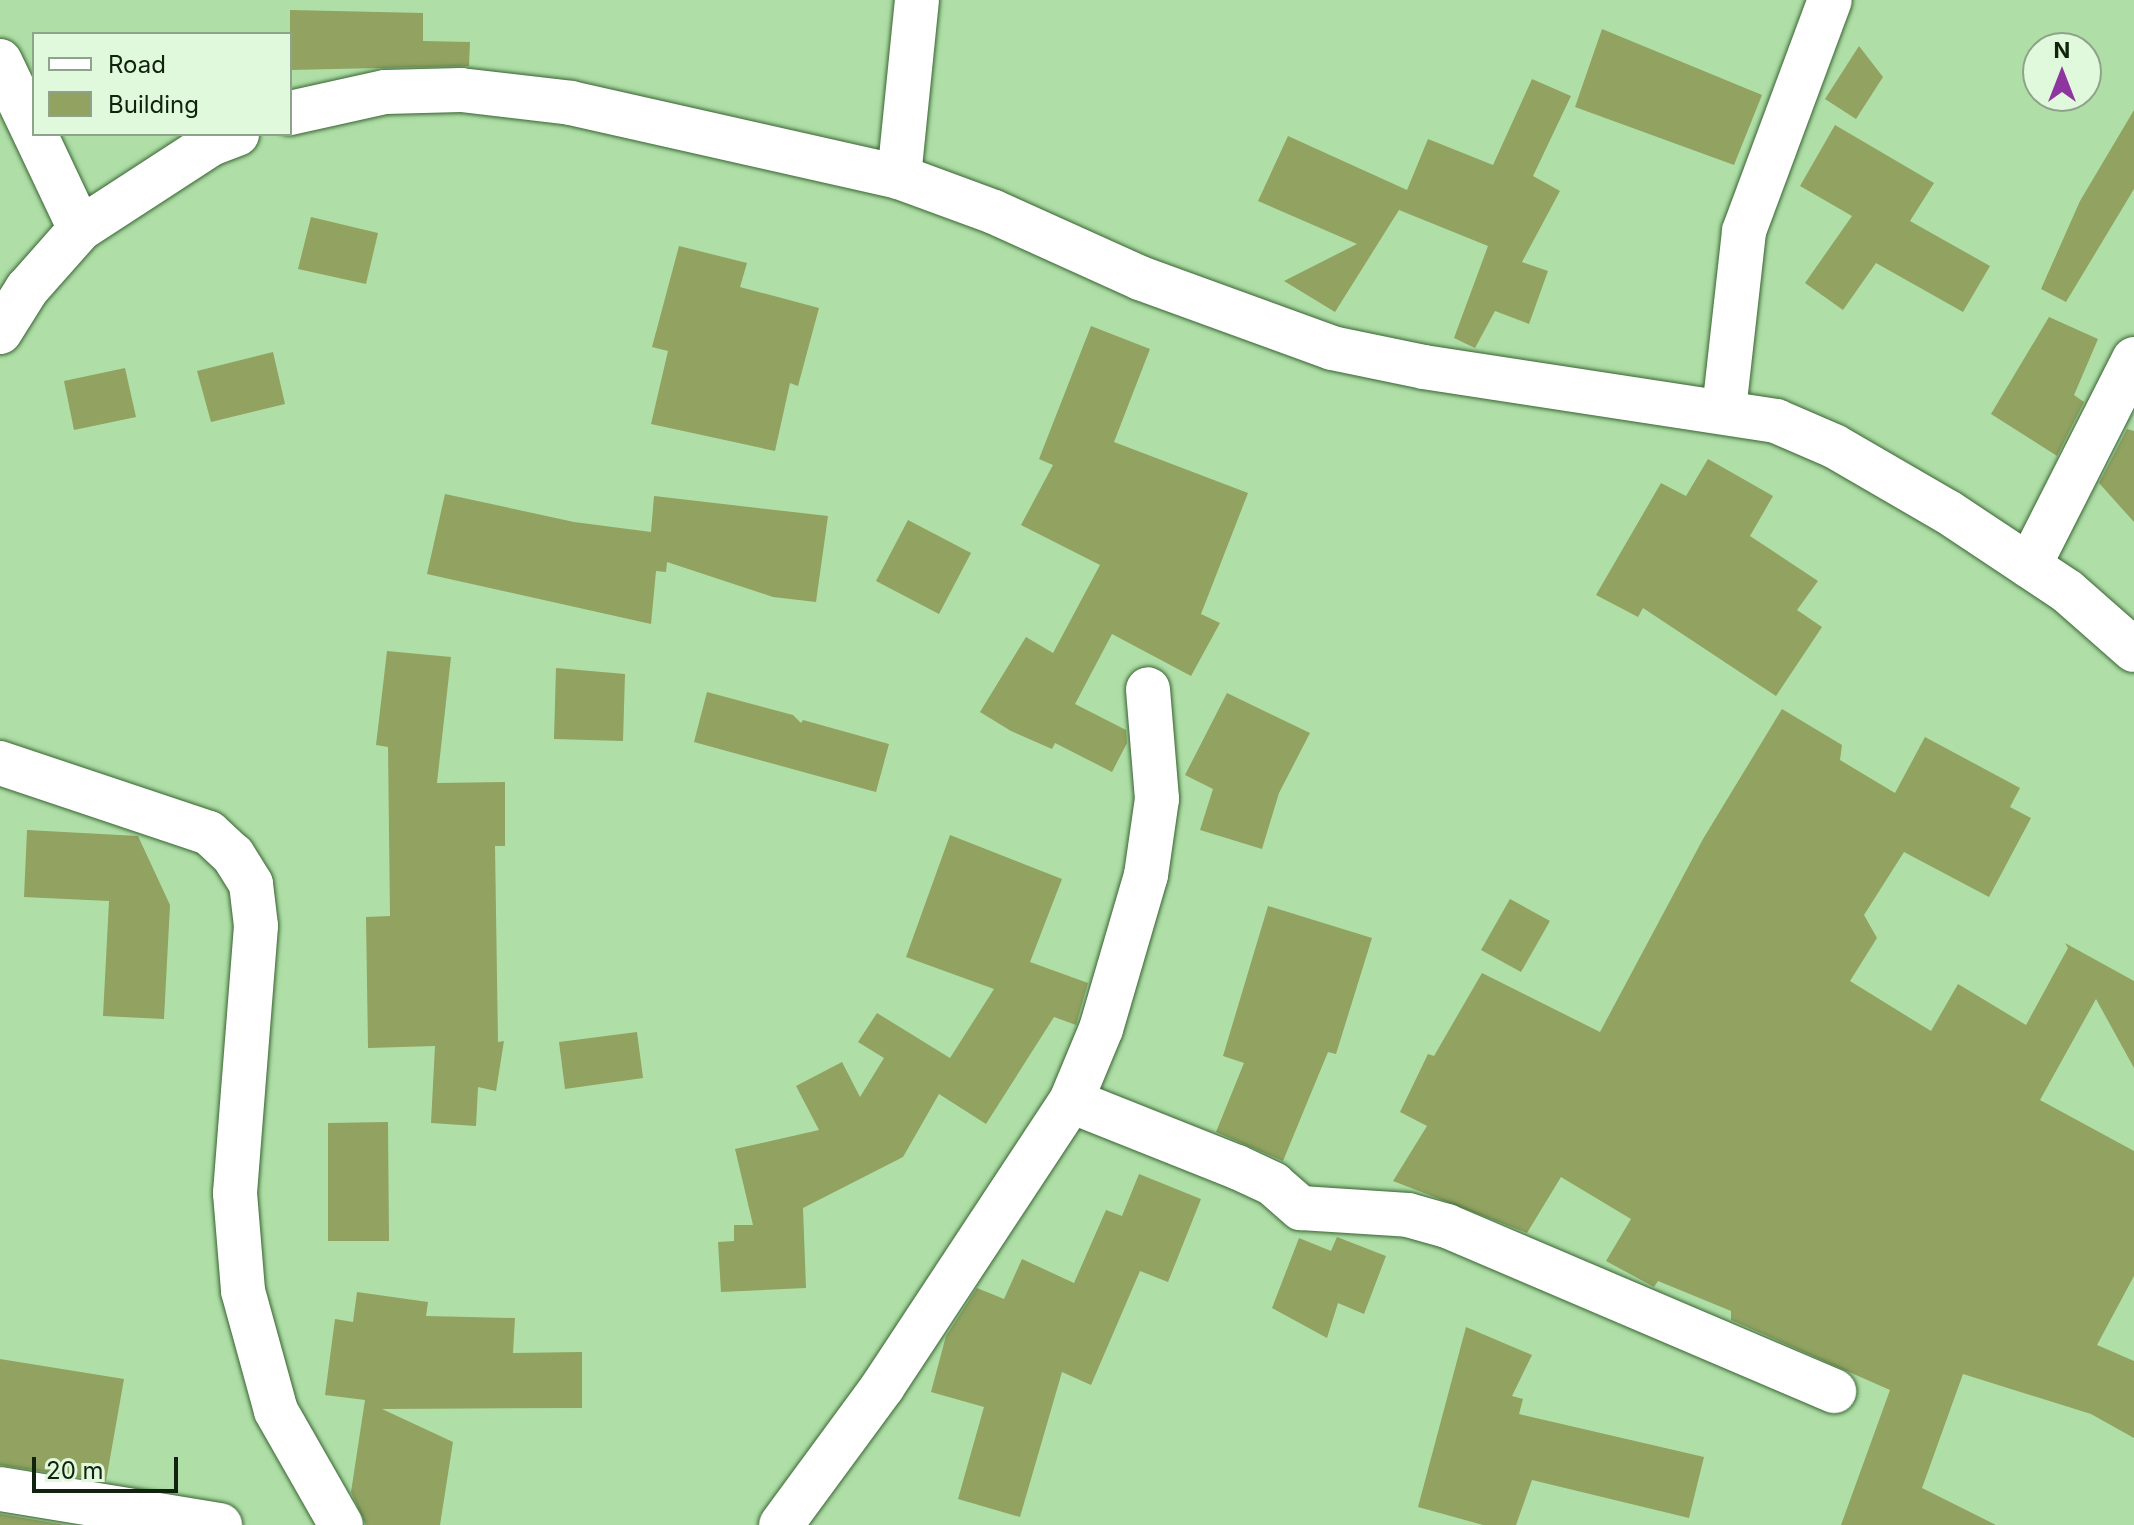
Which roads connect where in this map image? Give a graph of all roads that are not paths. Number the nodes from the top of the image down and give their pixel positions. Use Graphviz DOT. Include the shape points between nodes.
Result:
graph roads {
  1 [pos="917,0"];
  2 [pos="1830,0"];
  3 [pos="0,61"];
  4 [pos="292,113"];
  5 [pos="32,129"];
  6 [pos="35,136"];
  7 [pos="232,136"];
  8 [pos="899,177"];
  9 [pos="80,229"];
  10 [pos="0,332"];
  11 [pos="2134,359"];
  12 [pos="1724,410"];
  13 [pos="2029,566"];
  14 [pos="2134,650"];
  15 [pos="1148,689"];
  16 [pos="0,763"];
  17 [pos="1071,1101"];
  18 [pos="1834,1391"];
  19 [pos="0,1489"];
  20 [pos="220,1525"];
  21 [pos="341,1525"];
  22 [pos="781,1525"];
  1 -- 8 [label="street"];
  2 -- 12 [label="street" via="1744,231"];
  3 -- 5 [label="street"];
  4 -- 8 [label="street" via="385,92 461,90 571,103"];
  6 -- 9 [label="street"];
  7 -- 9 [label="street" via="211,144"];
  8 -- 12 [label="street" via="994,212 1140,278 1332,348 1452,372"];
  9 -- 10 [label="street" via="27,289"];
  11 -- 13 [label="street"];
  12 -- 13 [label="street" via="1776,421 1834,446"];
  13 -- 14 [label="street" via="2067,591"];
  15 -- 17 [label="street" via="1157,799 1146,875 1110,1002"];
  16 -- 21 [label="street" via="209,833 233,855 251,884 256,926 236,1180 243,1291 276,1411"];
  17 -- 18 [label="street" via="1224,1161 1273,1184 1301,1208 1408,1215 1456,1229"];
  17 -- 22 [label="street" via="883,1386"];
  19 -- 20 [label="street"];
}
